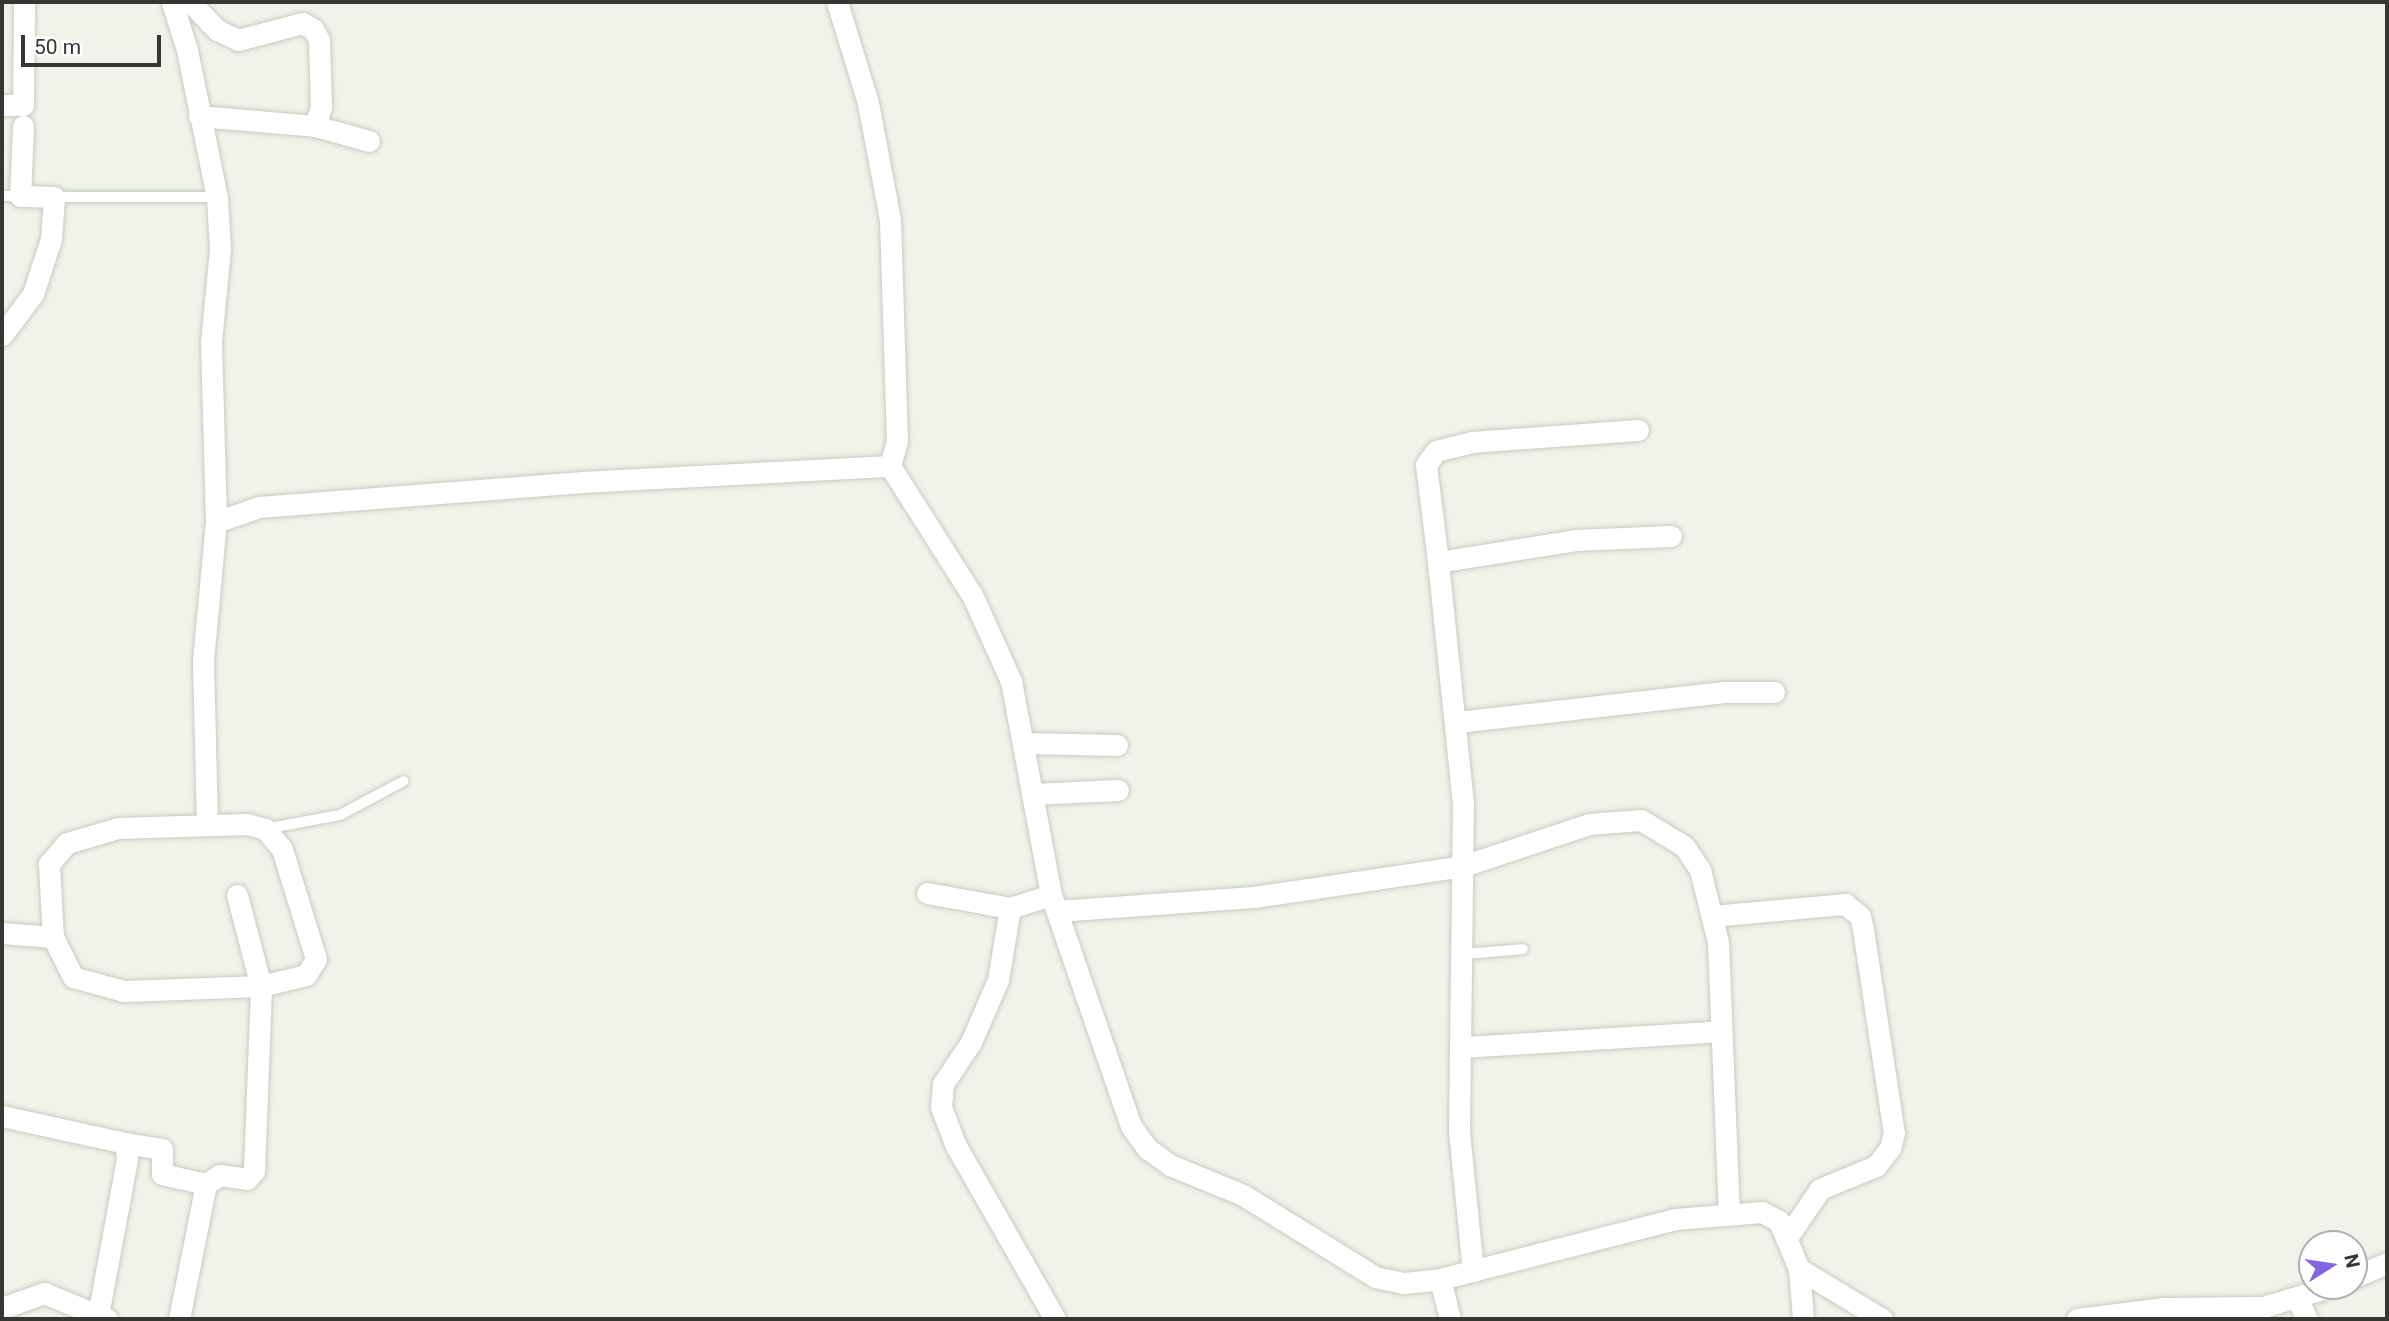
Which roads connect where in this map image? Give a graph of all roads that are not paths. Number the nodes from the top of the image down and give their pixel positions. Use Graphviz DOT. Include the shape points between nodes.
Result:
graph roads {
  1 [pos="24,2"];
  2 [pos="172,2"];
  3 [pos="190,2"];
  4 [pos="837,2"];
  5 [pos="2,105"];
  6 [pos="199,116"];
  7 [pos="23,125"];
  8 [pos="315,126"];
  9 [pos="369,141"];
  10 [pos="11,196"];
  11 [pos="54,197"];
  12 [pos="217,197"];
  13 [pos="2,335"];
  14 [pos="1638,430"];
  15 [pos="890,466"];
  16 [pos="216,522"];
  17 [pos="1671,536"];
  18 [pos="1438,562"];
  19 [pos="1774,692"];
  20 [pos="1457,722"];
  21 [pos="1024,743"];
  22 [pos="1117,745"];
  23 [pos="404,781"];
  24 [pos="1118,790"];
  25 [pos="1032,794"];
  26 [pos="207,825"];
  27 [pos="265,829"];
  28 [pos="1463,866"];
  29 [pos="928,893"];
  30 [pos="237,895"];
  31 [pos="1054,903"];
  32 [pos="1010,908"];
  33 [pos="1712,916"];
  34 [pos="2,933"];
  35 [pos="53,937"];
  36 [pos="1523,949"];
  37 [pos="1464,954"];
  38 [pos="261,986"];
  39 [pos="1721,1031"];
  40 [pos="1463,1047"];
  41 [pos="2,1116"];
  42 [pos="125,1143"];
  43 [pos="206,1184"];
  44 [pos="1729,1212"];
  45 [pos="1786,1239"];
  46 [pos="2387,1263"];
  47 [pos="1799,1269"];
  48 [pos="1473,1271"];
  49 [pos="2368,1271"];
  50 [pos="1440,1279"];
  51 [pos="2,1308"];
  52 [pos="2303,1310"];
  53 [pos="103,1317"];
  54 [pos="179,1319"];
  55 [pos="1055,1319"];
  56 [pos="1450,1319"];
  57 [pos="1803,1319"];
  58 [pos="1882,1319"];
  59 [pos="2077,1319"];
  1 -- 5 [label="street" via="23,105"];
  2 -- 6 [label="street"];
  3 -- 8 [label="street" via="217,30 238,40 302,23 313,29 319,40 321,107"];
  4 -- 15 [label="street" via="868,103 890,219 897,441"];
  6 -- 8 [label="street"];
  6 -- 12 [label="street"];
  7 -- 10 [label="street"];
  8 -- 9 [label="street"];
  10 -- 11 [label="street"];
  11 -- 12 [label="lane"];
  11 -- 13 [label="street" via="51,239 33,294"];
  12 -- 16 [label="street" via="220,249 211,342"];
  14 -- 18 [label="street" via="1472,442 1436,451 1426,465"];
  15 -- 16 [label="street" via="583,482 259,508"];
  15 -- 21 [label="street" via="973,597 996,643 1011,681"];
  16 -- 26 [label="street" via="203,662"];
  17 -- 18 [label="street" via="1575,540"];
  18 -- 20 [label="street"];
  19 -- 20 [label="street" via="1724,692"];
  20 -- 28 [label="street"];
  21 -- 22 [label="street"];
  21 -- 25 [label="street"];
  23 -- 27 [label="lane" via="340,815"];
  24 -- 25 [label="street"];
  25 -- 31 [label="street"];
  26 -- 27 [label="street"];
  26 -- 35 [label="street" via="118,828 67,843 49,864"];
  27 -- 38 [label="street" via="282,849 316,959 306,975"];
  28 -- 31 [label="street" via="1254,897"];
  28 -- 33 [label="street" via="1589,824 1641,820 1684,846 1700,870"];
  28 -- 37 [label="street"];
  29 -- 32 [label="street"];
  30 -- 38 [label="street"];
  31 -- 32 [label="street"];
  31 -- 50 [label="street" via="1131,1126 1149,1149 1170,1165 1243,1195 1376,1277 1404,1283"];
  32 -- 55 [label="street" via="999,980 971,1042 943,1084 941,1107 956,1146"];
  33 -- 39 [label="street" via="1718,942"];
  33 -- 45 [label="street" via="1845,904 1860,916 1863,929 1894,1133 1890,1149 1876,1166 1820,1189"];
  34 -- 35 [label="street"];
  35 -- 38 [label="street" via="73,977 86,983 124,991"];
  36 -- 37 [label="lane"];
  37 -- 40 [label="street"];
  38 -- 43 [label="street" via="254,1171 247,1179 220,1175"];
  39 -- 40 [label="street"];
  39 -- 44 [label="street"];
  40 -- 48 [label="street" via="1459,1131"];
  41 -- 42 [label="street"];
  42 -- 43 [label="street" via="162,1149 162,1174"];
  42 -- 53 [label="street" via="127,1159"];
  43 -- 54 [label="street"];
  44 -- 45 [label="street" via="1762,1212 1779,1220"];
  44 -- 48 [label="street" via="1675,1219"];
  45 -- 47 [label="street"];
  46 -- 49 [label="street"];
  47 -- 57 [label="street"];
  47 -- 58 [label="street"];
  48 -- 50 [label="street"];
  50 -- 56 [label="street"];
  51 -- 53 [label="street" via="44,1293"];
  52 -- 59 [label="street"];
}
